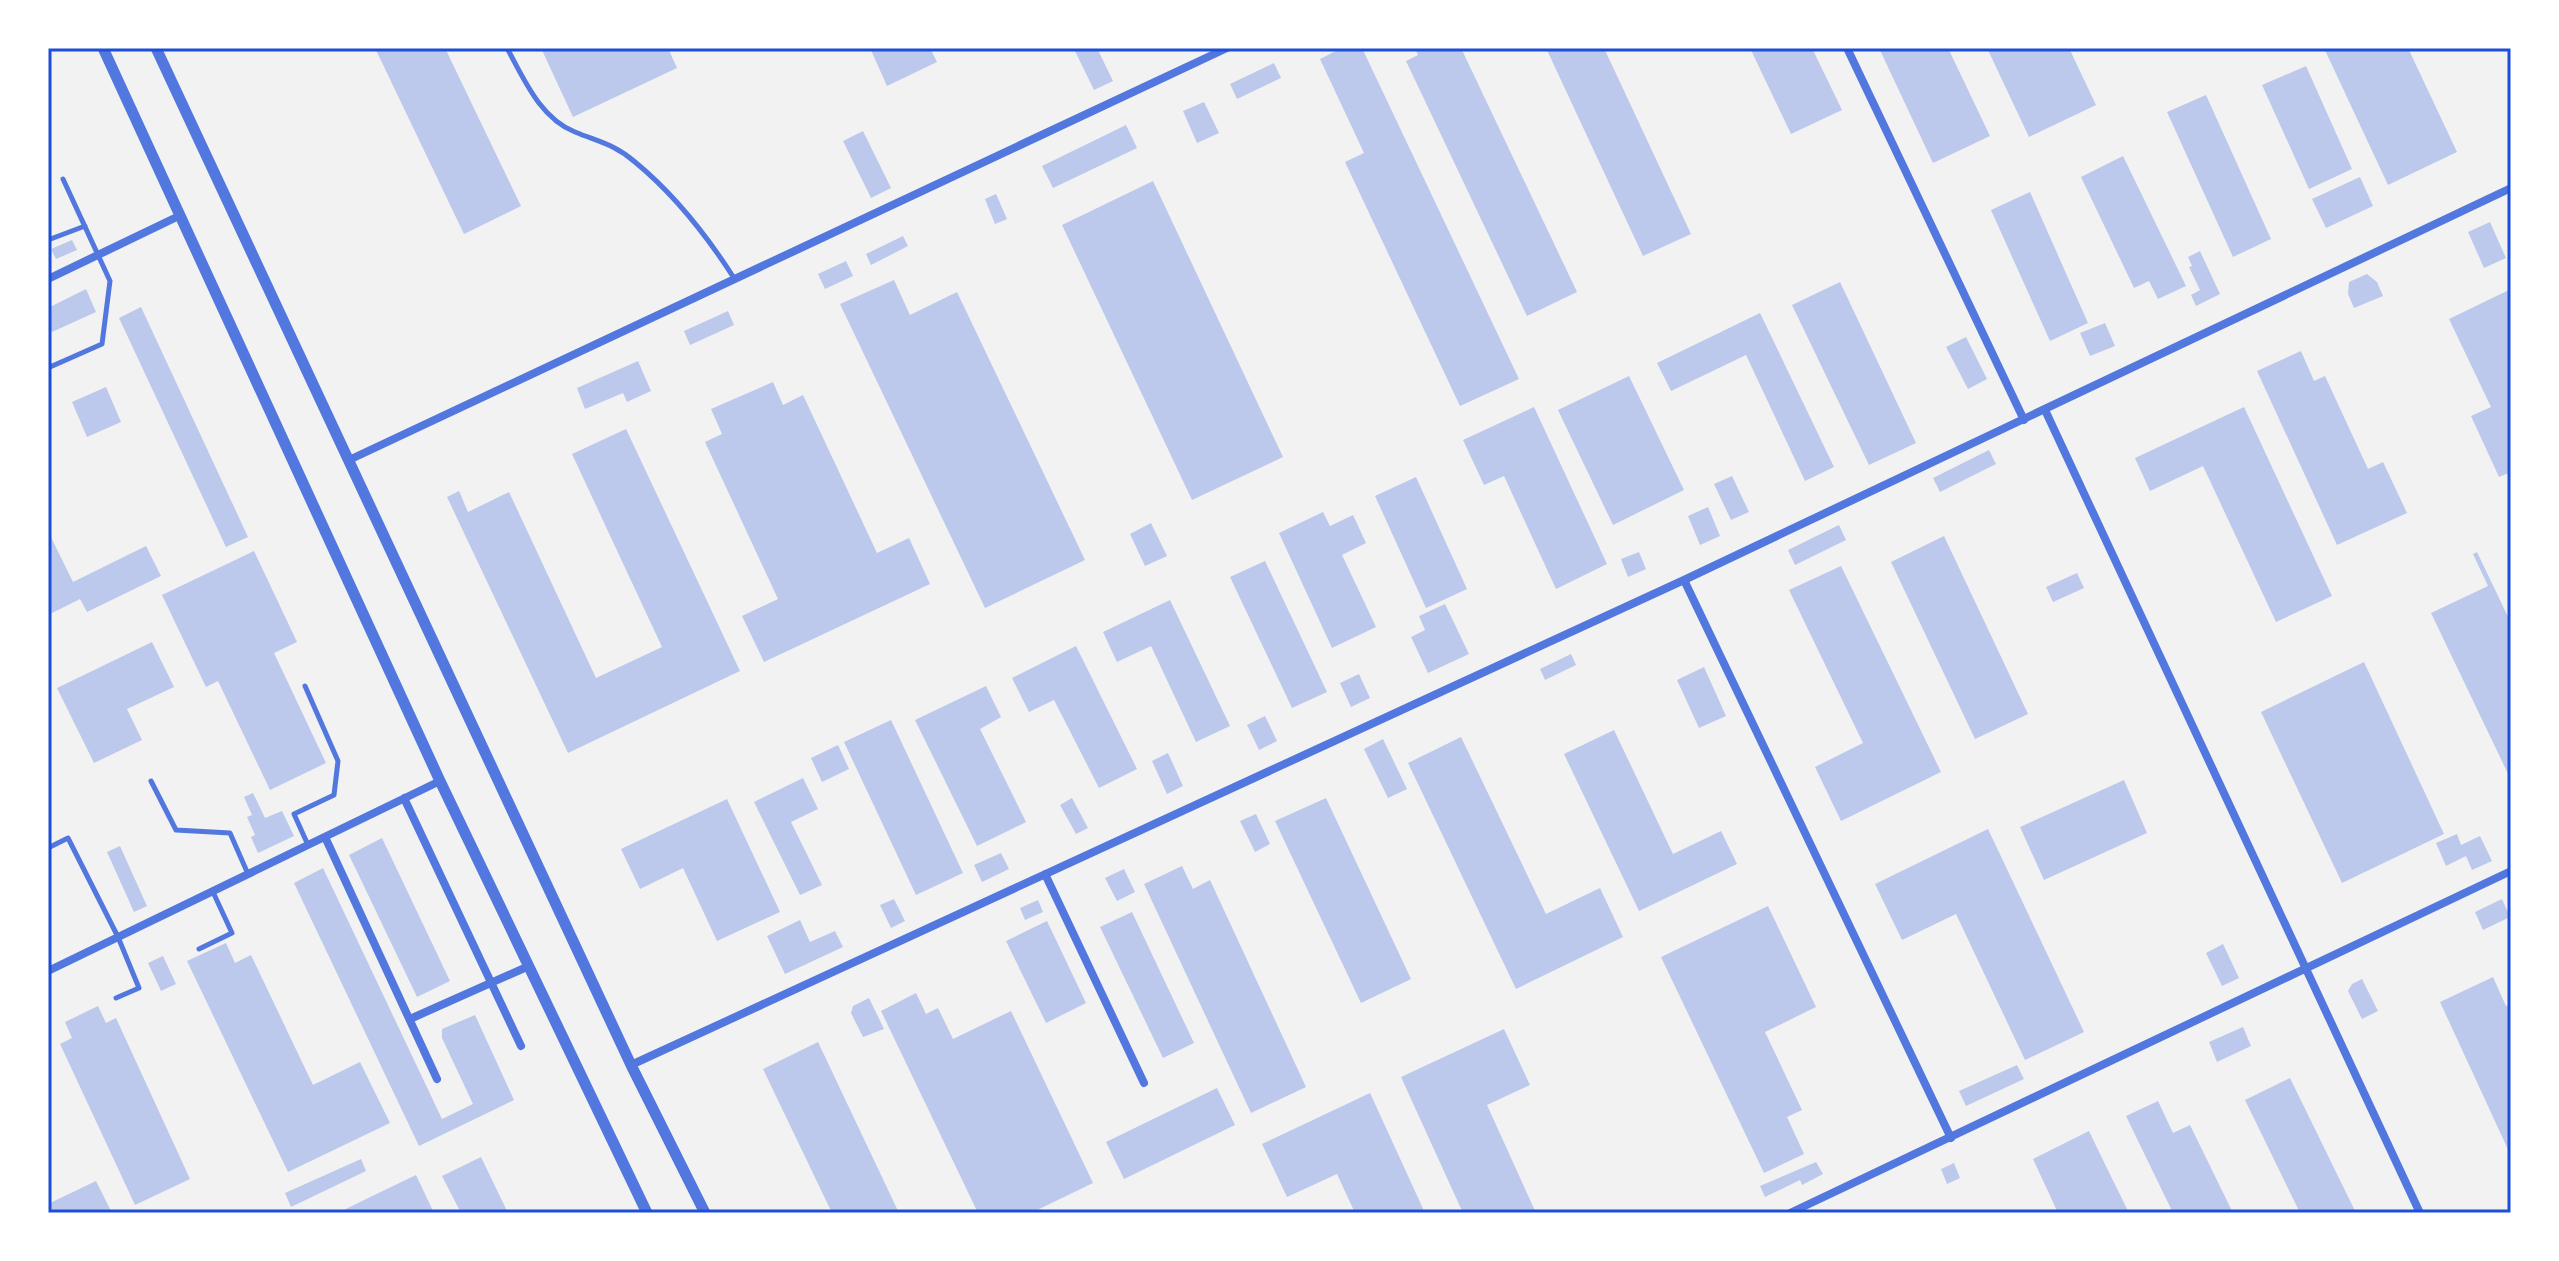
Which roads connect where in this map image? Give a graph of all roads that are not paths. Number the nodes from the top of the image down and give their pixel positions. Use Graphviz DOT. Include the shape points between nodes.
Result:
graph roads {
  1 [pos="103,48"];
  2 [pos="156,48"];
  3 [pos="507,48"];
  4 [pos="1227,48"];
  5 [pos="1847,48"];
  6 [pos="63,179"];
  7 [pos="2511,188"];
  8 [pos="181,215"];
  9 [pos="85,226"];
  10 [pos="48,240"];
  11 [pos="98,255"];
  12 [pos="48,279"];
  13 [pos="735,279"];
  14 [pos="48,362"];
  15 [pos="2045,410"];
  16 [pos="2024,420"];
  17 [pos="349,460"];
  18 [pos="1684,580"];
  19 [pos="305,686"];
  20 [pos="151,781"];
  21 [pos="440,781"];
  22 [pos="404,798"];
  23 [pos="325,837"];
  24 [pos="309,845"];
  25 [pos="48,848"];
  26 [pos="2511,871"];
  27 [pos="248,874"];
  28 [pos="1045,874"];
  29 [pos="213,891"];
  30 [pos="118,937"];
  31 [pos="199,949"];
  32 [pos="529,966"];
  33 [pos="2307,968"];
  34 [pos="48,971"];
  35 [pos="491,983"];
  36 [pos="116,998"];
  37 [pos="410,1019"];
  38 [pos="521,1046"];
  39 [pos="631,1065"];
  40 [pos="437,1079"];
  41 [pos="1144,1083"];
  42 [pos="1951,1138"];
  43 [pos="647,1213"];
  44 [pos="705,1213"];
  45 [pos="1790,1213"];
  46 [pos="2420,1213"];
  1 -- 8 [label="street"];
  2 -- 17 [label="street"];
  3 -- 13 [label="lane" via="545,111 635,162 714,246"];
  4 -- 13 [label="street"];
  5 -- 16 [label="street"];
  6 -- 9 [label="lane"];
  7 -- 15 [label="street"];
  8 -- 11 [label="street"];
  8 -- 21 [label="street"];
  9 -- 10 [label="lane"];
  9 -- 11 [label="lane"];
  11 -- 12 [label="street"];
  11 -- 14 [label="lane" via="110,281 102,344 50,367"];
  13 -- 17 [label="street"];
  15 -- 16 [label="street"];
  15 -- 33 [label="street"];
  16 -- 18 [label="street"];
  17 -- 39 [label="street"];
  18 -- 28 [label="street"];
  18 -- 42 [label="street"];
  19 -- 24 [label="lane" via="338,761 334,795 294,814"];
  20 -- 27 [label="lane" via="176,830 230,833"];
  21 -- 22 [label="street"];
  21 -- 32 [label="street"];
  22 -- 23 [label="street"];
  22 -- 35 [label="street"];
  23 -- 24 [label="street"];
  23 -- 37 [label="street"];
  24 -- 27 [label="street"];
  25 -- 30 [label="lane" via="68,838"];
  26 -- 33 [label="street"];
  27 -- 29 [label="street"];
  28 -- 39 [label="street"];
  28 -- 41 [label="street"];
  29 -- 30 [label="street"];
  29 -- 31 [label="lane" via="232,933"];
  30 -- 34 [label="street"];
  30 -- 36 [label="lane" via="139,988"];
  32 -- 35 [label="street"];
  32 -- 43 [label="street"];
  33 -- 42 [label="street"];
  33 -- 46 [label="street"];
  35 -- 37 [label="street"];
  35 -- 38 [label="street"];
  37 -- 40 [label="street"];
  39 -- 44 [label="street"];
  42 -- 45 [label="street"];
}
